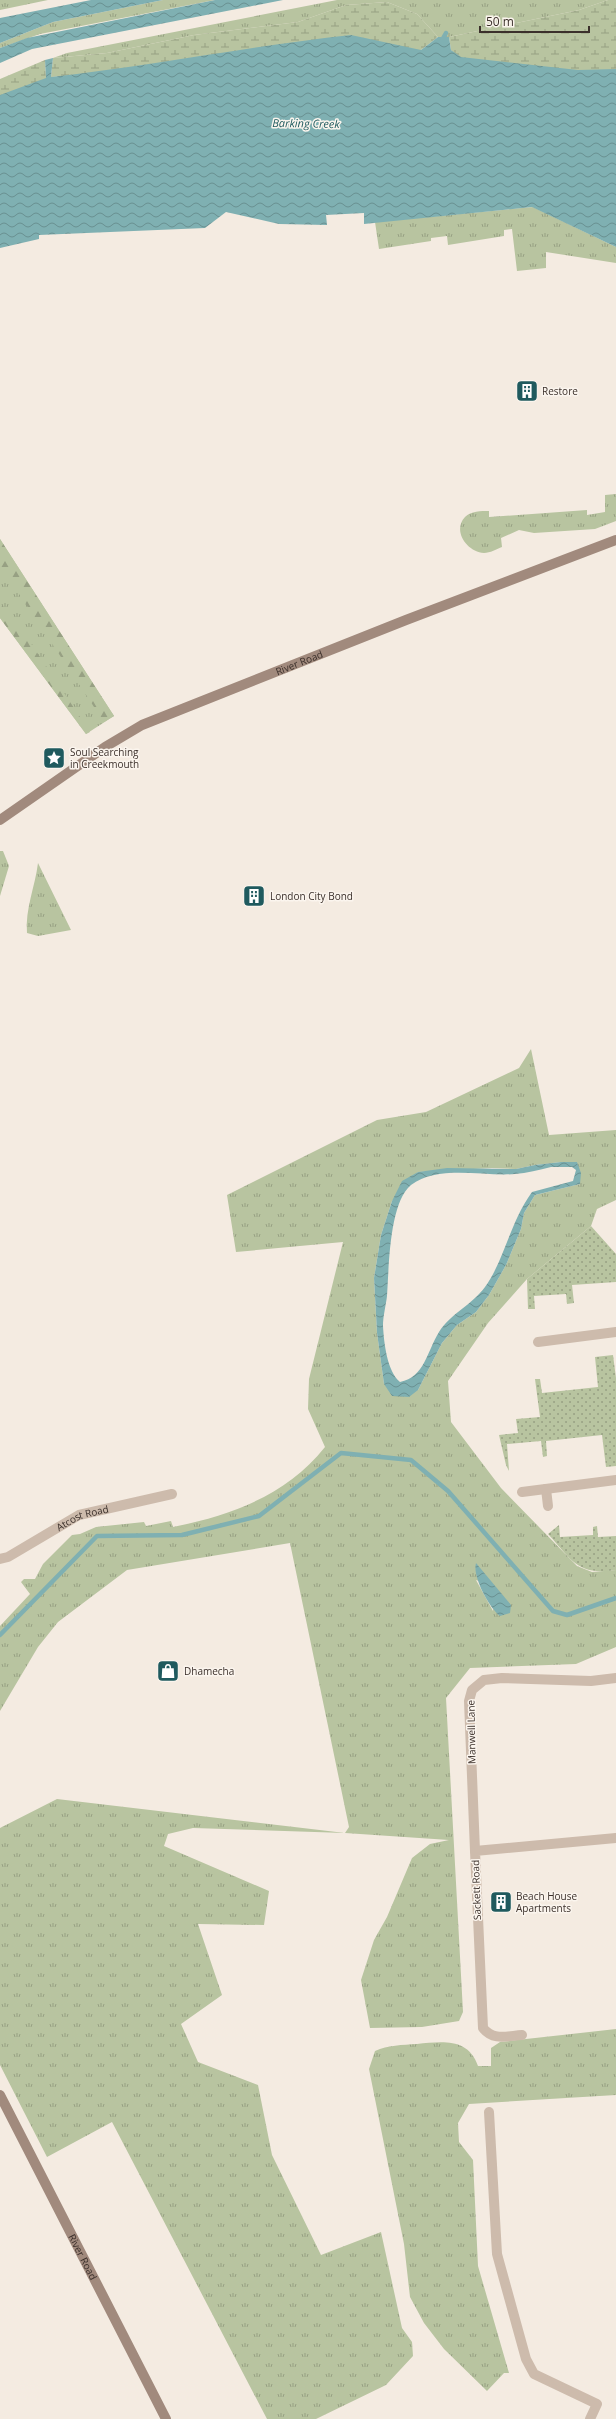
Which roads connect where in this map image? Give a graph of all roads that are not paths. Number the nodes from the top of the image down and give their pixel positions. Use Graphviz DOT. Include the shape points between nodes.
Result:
graph roads {
  1 [pos="616,540"];
  2 [pos="0,820"];
  3 [pos="616,1332"];
  4 [pos="538,1342"];
  5 [pos="616,1480"];
  6 [pos="546,1489"];
  7 [pos="522,1492"];
  8 [pos="172,1494"];
  9 [pos="548,1506"];
  10 [pos="0,1559"];
  11 [pos="616,1678"];
  12 [pos="616,1838"];
  13 [pos="475,1851"];
  14 [pos="522,2035"];
  15 [pos="0,2095"];
  16 [pos="490,2112"];
  17 [pos="166,2419"];
  18 [pos="590,2419"];
  1 -- 2 [label="street, River Road" via="142,725 105,747"];
  3 -- 4 [label="street"];
  5 -- 6 [label="street"];
  6 -- 7 [label="street"];
  6 -- 9 [label="street"];
  8 -- 10 [label="street, Atcost Road" via="78,1515 8,1557"];
  11 -- 13 [label="street, Manwell Lane" via="502,1678 484,1680 472,1690 469,1701"];
  12 -- 13 [label="street, Sackett Road"];
  13 -- 14 [label="street, Sackett Road" via="483,2028 488,2035 494,2037"];
  15 -- 17 [label="street, River Road"];
  16 -- 18 [label="street" via="497,2254 526,2359 534,2374 597,2404"];
}
